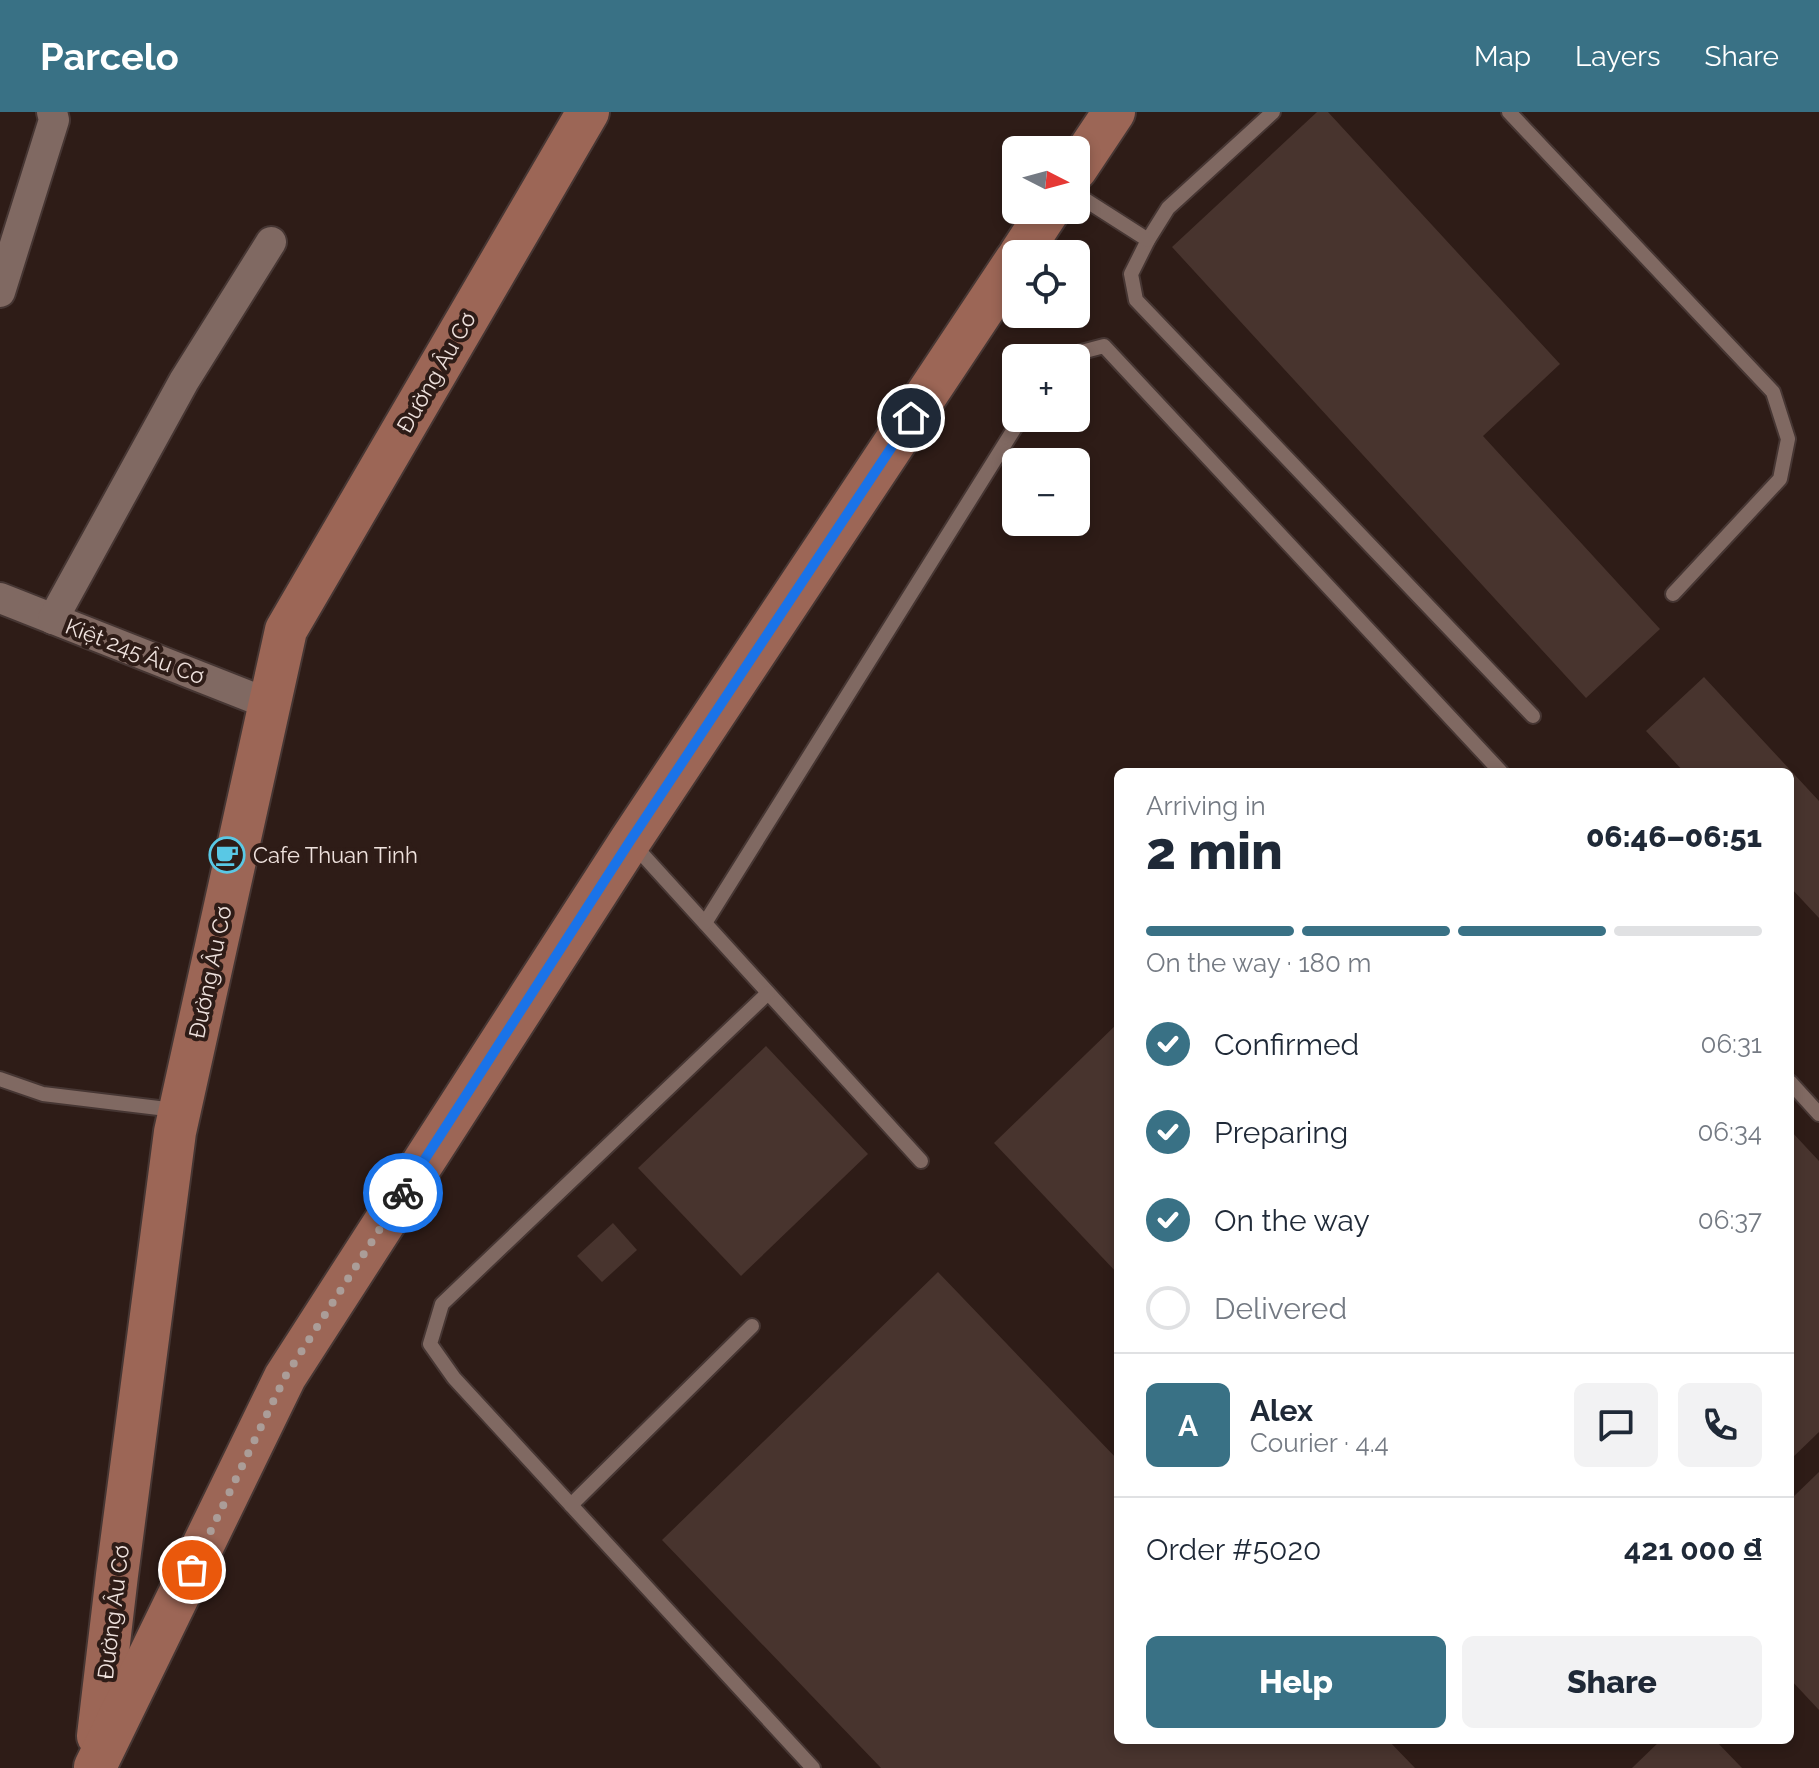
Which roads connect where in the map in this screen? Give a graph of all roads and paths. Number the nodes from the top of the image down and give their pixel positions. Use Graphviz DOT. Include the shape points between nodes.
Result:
graph roads {
  1 [pos="52,112"];
  2 [pos="588,112"];
  3 [pos="1114,112"];
  4 [pos="1273,112"];
  5 [pos="1509,112"];
  6 [pos="1090,148"];
  7 [pos="1090,203"];
  8 [pos="1148,240"];
  9 [pos="271,242"];
  10 [pos="1002,281"];
  11 [pos="0,292"];
  12 [pos="1090,350"];
  13 [pos="1012,432"];
  14 [pos="1673,594"];
  15 [pos="0,598"];
  16 [pos="53,619"];
  17 [pos="269,704"];
  18 [pos="1533,716"];
  19 [pos="1497,768"];
  20 [pos="630,841"];
  21 [pos="705,923"];
  22 [pos="768,993"];
  23 [pos="0,1079"];
  24 [pos="1794,1086"];
  25 [pos="179,1111"];
  26 [pos="1819,1114"];
  27 [pos="921,1161"];
  28 [pos="752,1326"];
  29 [pos="571,1505"];
  30 [pos="95,1768"];
  31 [pos="813,1768"];
  1 -- 11 [label="street" via="54,120"];
  2 -- 17 [label="street, Đường Âu Cơ" via="286,630"];
  3 -- 6 [label="street"];
  4 -- 8 [label="lane" via="1168,208"];
  5 -- 14 [label="lane" via="1773,392 1788,439 1780,479"];
  7 -- 8 [label="lane"];
  8 -- 18 [label="lane" via="1131,274 1136,300"];
  9 -- 16 [label="street" via="184,381"];
  10 -- 20 [label="street"];
  12 -- 19 [label="lane" via="1104,346"];
  13 -- 21 [label="lane"];
  15 -- 16 [label="street, Kiệt 245 Âu Cơ"];
  16 -- 17 [label="street, Kiệt 245 Âu Cơ"];
  17 -- 25 [label="street, Đường Âu Cơ"];
  20 -- 21 [label="lane"];
  20 -- 30 [label="street" via="285,1377"];
  21 -- 22 [label="lane"];
  22 -- 27 [label="lane"];
  22 -- 29 [label="lane" via="442,1304 430,1344 454,1378"];
  23 -- 25 [label="lane" via="43,1094"];
  24 -- 26 [label="lane"];
  25 -- 30 [label="street, Đường Âu Cơ"];
  28 -- 29 [label="lane"];
  29 -- 31 [label="lane"];
}
